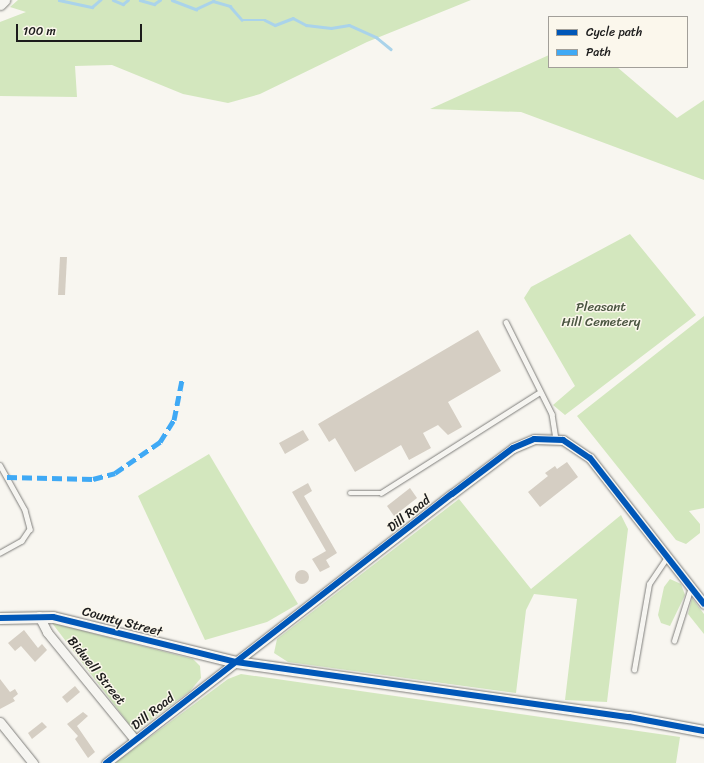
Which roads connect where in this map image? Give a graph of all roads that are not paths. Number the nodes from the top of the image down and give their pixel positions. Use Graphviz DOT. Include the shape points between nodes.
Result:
graph roads {
  1 [pos="4,0"];
  2 [pos="0,4"];
  3 [pos="506,322"];
  4 [pos="540,392"];
  5 [pos="556,438"];
  6 [pos="0,465"];
  7 [pos="350,492"];
  8 [pos="0,553"];
  9 [pos="667,557"];
  10 [pos="690,587"];
  11 [pos="704,604"];
  12 [pos="39,616"];
  13 [pos="0,618"];
  14 [pos="674,641"];
  15 [pos="236,662"];
  16 [pos="634,670"];
  17 [pos="0,722"];
  18 [pos="704,730"];
  19 [pos="135,740"];
  20 [pos="33,763"];
  21 [pos="106,763"];
  1 -- 2 [label="street"];
  3 -- 4 [label="lane"];
  4 -- 5 [label="lane" via="555,423"];
  4 -- 7 [label="lane" via="381,493"];
  5 -- 9 [label="street, Dill Road" via="571,444 590,458"];
  5 -- 15 [label="street, Dill Road" via="534,439 513,448"];
  6 -- 8 [label="lane" via="25,510 30,529 22,541"];
  9 -- 10 [label="street, Dill Road"];
  9 -- 16 [label="lane" via="649,584"];
  10 -- 11 [label="street, Dill Road"];
  10 -- 14 [label="lane"];
  12 -- 13 [label="street, County Street"];
  12 -- 15 [label="street, County Street" via="70,620"];
  12 -- 19 [label="street, Bidwell Street" via="48,632"];
  15 -- 18 [label="street, County Street" via="629,717"];
  15 -- 19 [label="street, Dill Road"];
  17 -- 20 [label="street"];
  19 -- 21 [label="street, Dill Road"];
}
